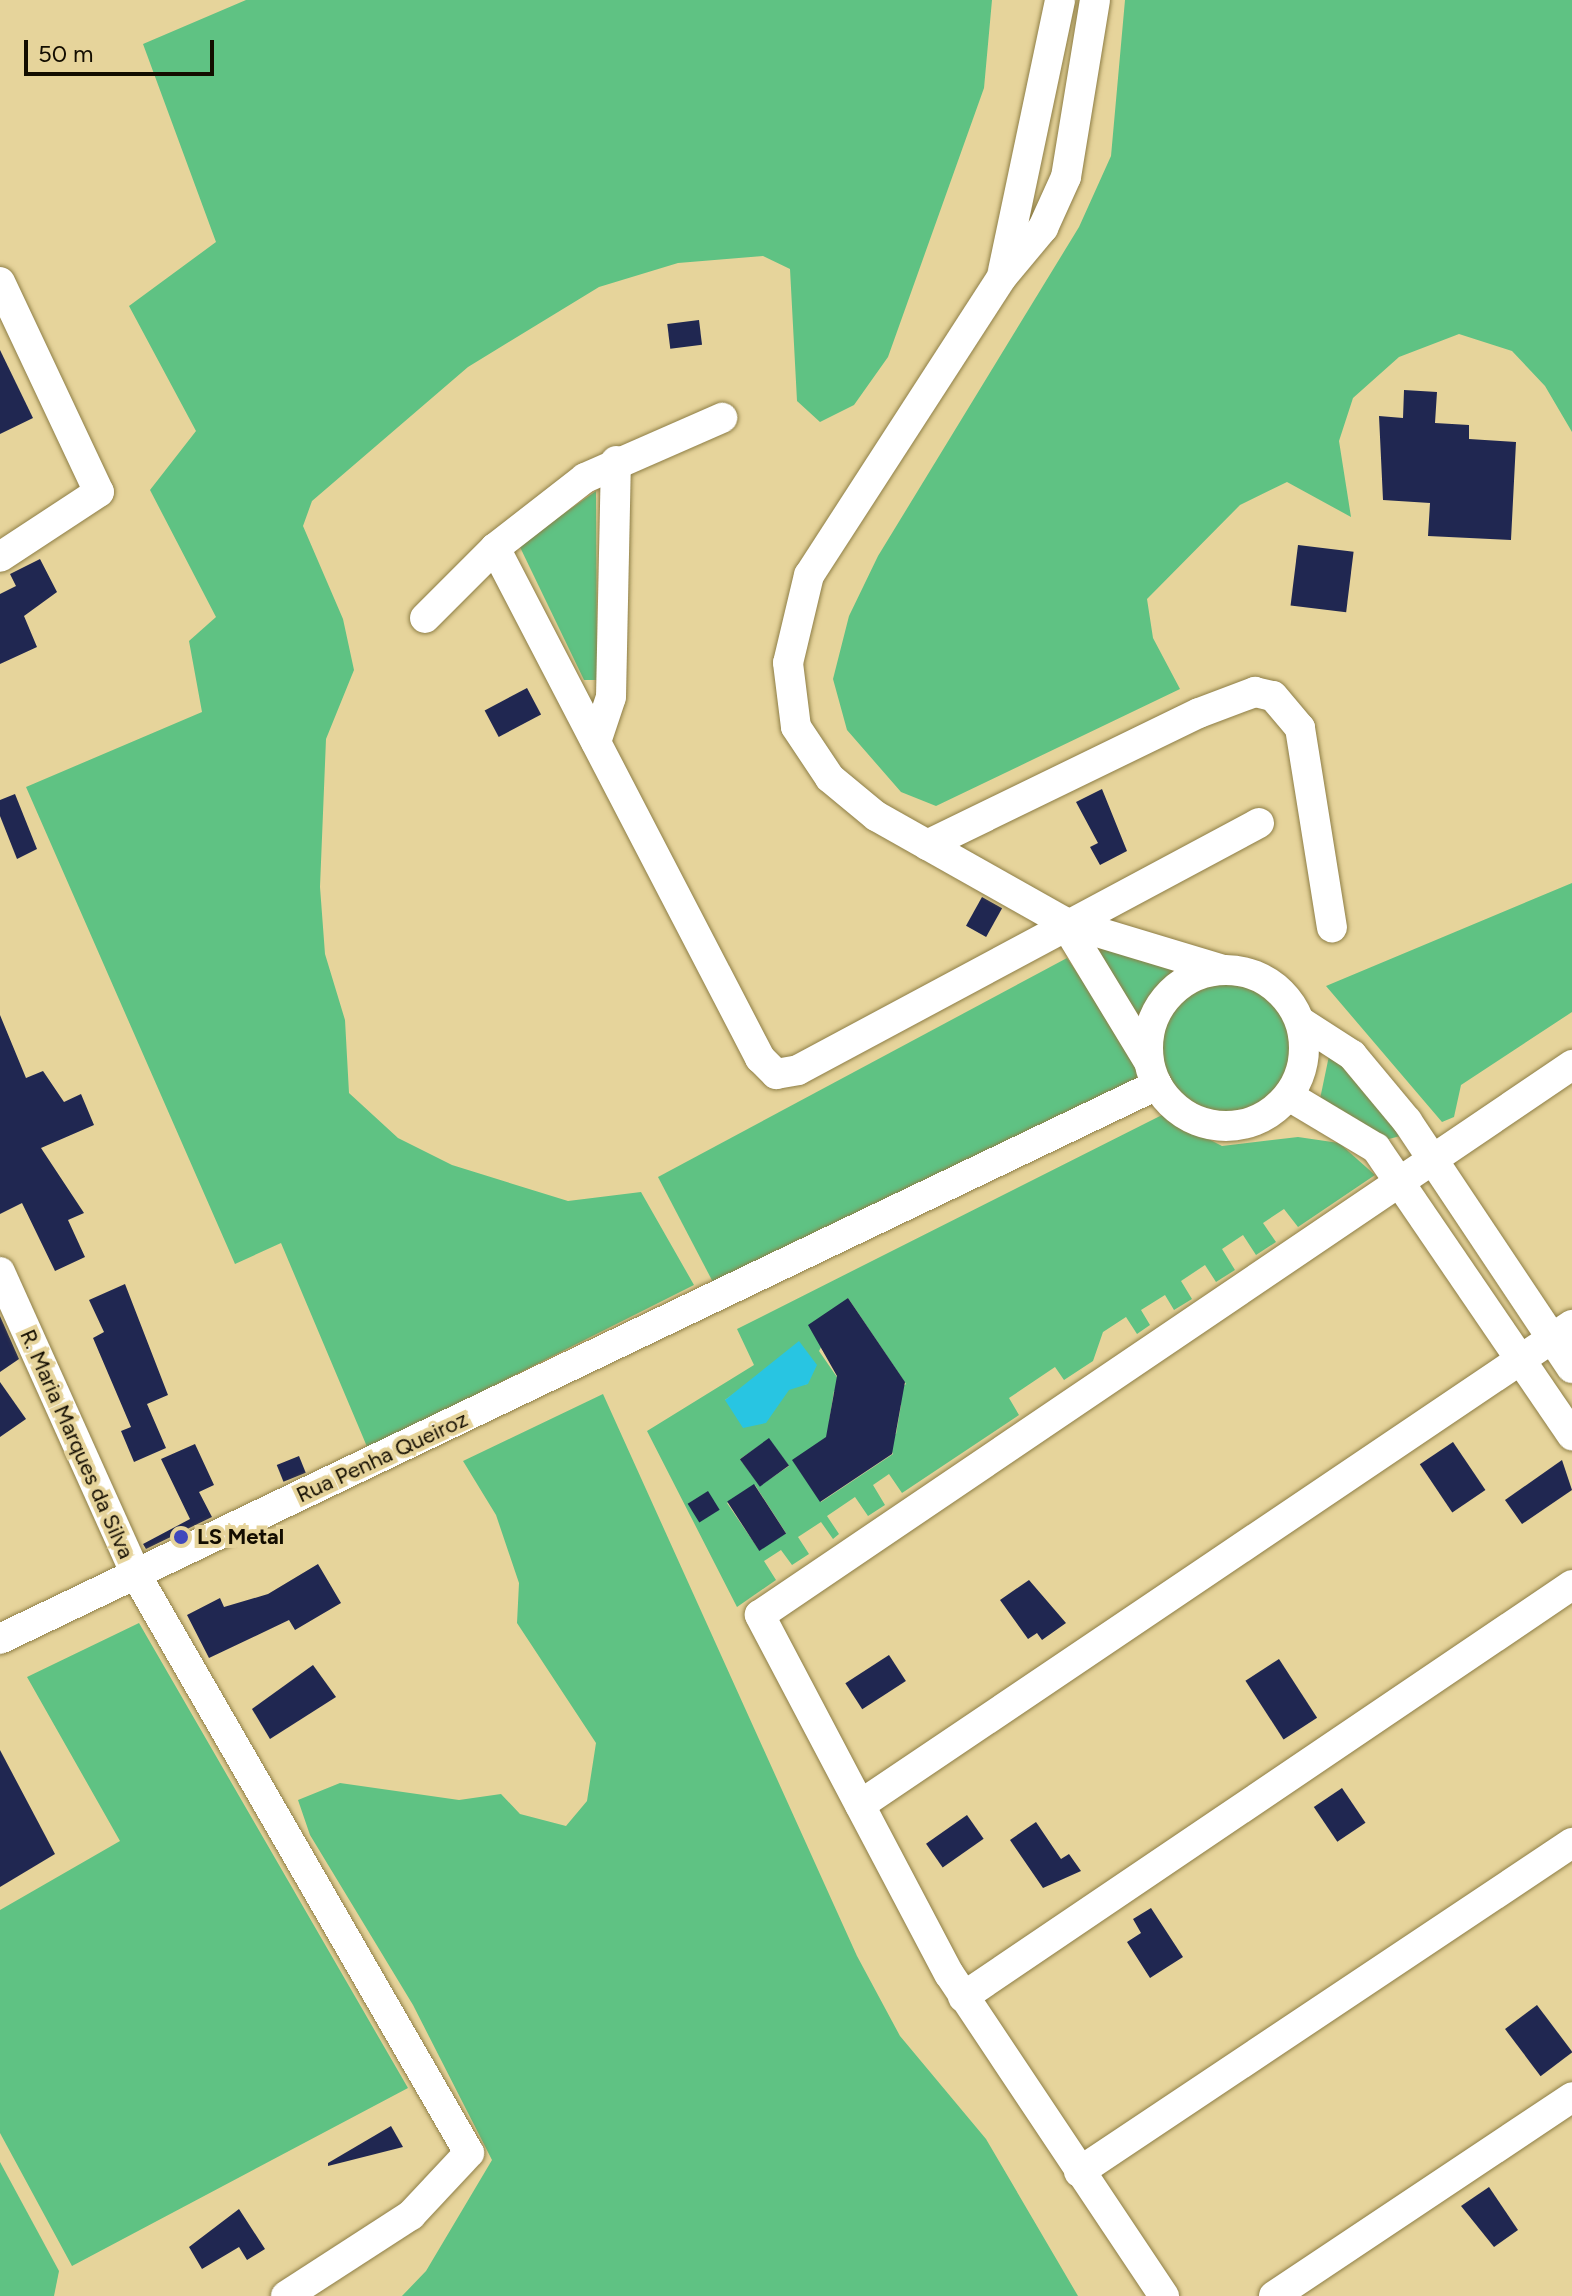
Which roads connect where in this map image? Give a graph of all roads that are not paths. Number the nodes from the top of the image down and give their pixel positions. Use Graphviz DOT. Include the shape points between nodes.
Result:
graph roads {
  1 [pos="1060,0"];
  2 [pos="1095,0"];
  3 [pos="1002,277"];
  4 [pos="0,282"];
  5 [pos="722,418"];
  6 [pos="616,461"];
  7 [pos="495,548"];
  8 [pos="0,557"];
  9 [pos="425,618"];
  10 [pos="596,742"];
  11 [pos="1259,823"];
  12 [pos="927,845"];
  13 [pos="1064,922"];
  14 [pos="1332,927"];
  15 [pos="1220,969"];
  16 [pos="1301,1022"];
  17 [pos="1572,1065"];
  18 [pos="1152,1072"];
  19 [pos="1289,1096"];
  20 [pos="1430,1161"];
  21 [pos="1399,1182"];
  22 [pos="0,1272"];
  23 [pos="1562,1332"];
  24 [pos="1521,1360"];
  25 [pos="1572,1368"];
  26 [pos="1572,1435"];
  27 [pos="135,1573"];
  28 [pos="1572,1585"];
  29 [pos="0,1639"];
  30 [pos="860,1805"];
  31 [pos="1572,1843"];
  32 [pos="963,1997"];
  33 [pos="1572,2097"];
  34 [pos="1079,2172"];
  35 [pos="286,2296"];
  36 [pos="1164,2296"];
  37 [pos="1274,2296"];
  1 -- 3 [label="street"];
  2 -- 3 [label="street" via="1066,177 1043,228"];
  3 -- 12 [label="street" via="809,575 788,663 796,727 830,778"];
  4 -- 8 [label="street" via="99,492"];
  5 -- 6 [label="street"];
  6 -- 7 [label="street"];
  6 -- 10 [label="street" via="611,697"];
  7 -- 9 [label="street"];
  7 -- 10 [label="street"];
  10 -- 13 [label="street" via="760,1058 776,1074 798,1070"];
  11 -- 13 [label="street"];
  12 -- 13 [label="street"];
  12 -- 14 [label="street" via="1199,713 1255,692 1273,696 1300,728"];
  13 -- 15 [label="street"];
  13 -- 18 [label="street"];
  15 -- 16 [label="street" via="1269,981"];
  15 -- 18 [label="street" via="1173,989 1148,1034"];
  16 -- 19 [label="street" via="1301,1073"];
  16 -- 20 [label="street" via="1352,1055"];
  17 -- 20 [label="street"];
  18 -- 19 [label="street" via="1188,1117 1209,1125 1254,1122"];
  18 -- 27 [label="street, Rua Penha Queiroz" via="721,1296"];
  19 -- 21 [label="street" via="1376,1148"];
  20 -- 21 [label="street"];
  20 -- 23 [label="street"];
  21 -- 24 [label="street"];
  21 -- 30 [label="street" via="760,1615"];
  22 -- 27 [label="street, R. Maria Marques da Silva"];
  23 -- 24 [label="street"];
  23 -- 25 [label="street"];
  24 -- 26 [label="street"];
  24 -- 30 [label="street"];
  27 -- 29 [label="street, Rua Penha Queiroz"];
  27 -- 35 [label="street, R. Maria Marques da Silva" via="469,2153 411,2215"];
  28 -- 32 [label="street"];
  30 -- 32 [label="street"];
  31 -- 34 [label="street"];
  32 -- 34 [label="street"];
  33 -- 37 [label="street"];
  34 -- 36 [label="street"];
}
